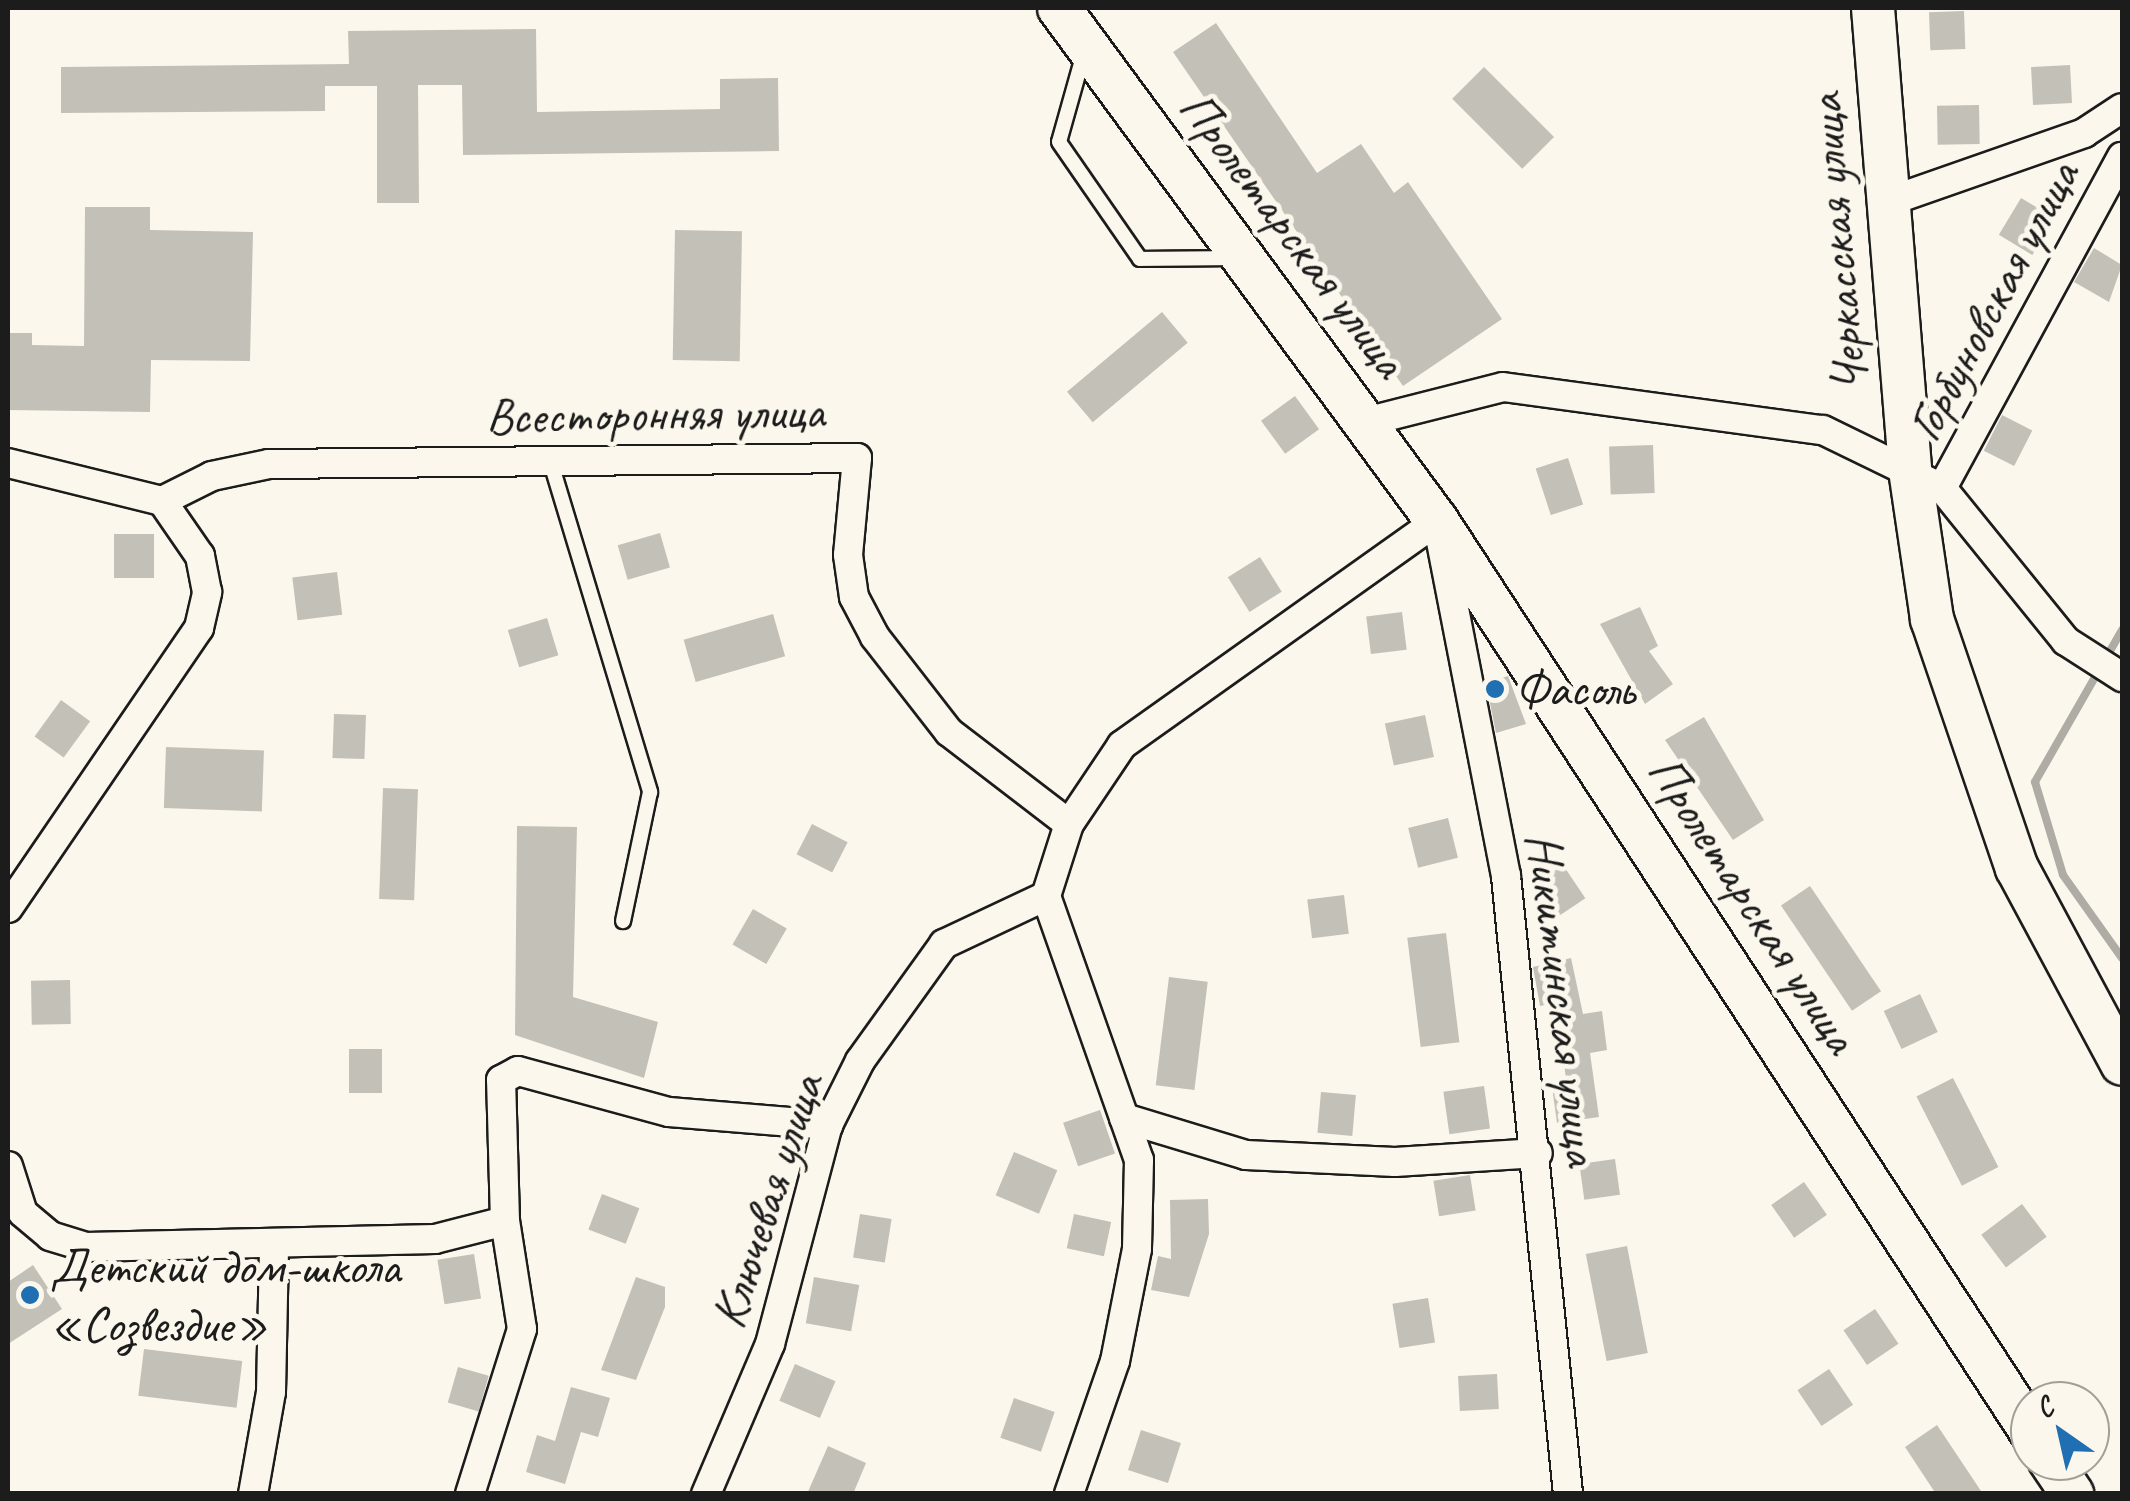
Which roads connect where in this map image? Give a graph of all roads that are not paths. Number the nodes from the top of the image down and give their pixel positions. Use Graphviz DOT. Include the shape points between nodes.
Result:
graph roads {
  1 [pos="1060,8"];
  2 [pos="1873,8"];
  3 [pos="1086,47"];
  4 [pos="2122,108"];
  5 [pos="2122,157"];
  6 [pos="1890,200"];
  7 [pos="1238,258"];
  8 [pos="1364,422"];
  9 [pos="549,458"];
  10 [pos="8,463"];
  11 [pos="1926,479"];
  12 [pos="162,501"];
  13 [pos="1437,521"];
  14 [pos="2119,675"];
  15 [pos="1068,824"];
  16 [pos="13,892"];
  17 [pos="1046,896"];
  18 [pos="623,922"];
  19 [pos="2122,1064"];
  20 [pos="1124,1118"];
  21 [pos="828,1125"];
  22 [pos="1538,1152"];
  23 [pos="8,1166"];
  24 [pos="505,1221"];
  25 [pos="274,1246"];
  26 [pos="2010,1399"];
  27 [pos="253,1494"];
  28 [pos="470,1494"];
  29 [pos="706,1494"];
  30 [pos="1069,1494"];
  31 [pos="1568,1494"];
  1 -- 3 [label="main road, Пролетарская улица"];
  2 -- 6 [label="main road, Черкасская улица"];
  3 -- 7 [label="main road, Пролетарская улица"];
  3 -- 7 [label="lane" via="1059,142 1140,259"];
  4 -- 6 [label="street" via="2084,133"];
  5 -- 11 [label="street, Горбуновская улица"];
  6 -- 11 [label="main road, Черкасская улица"];
  7 -- 8 [label="main road, Пролетарская улица"];
  8 -- 11 [label="street" via="1503,388 1823,430"];
  8 -- 13 [label="main road, Пролетарская улица"];
  9 -- 12 [label="street, Всесторонняя улица" via="269,464"];
  9 -- 15 [label="street, Всесторонняя улица" via="857,458 848,555 854,597 875,637 949,732"];
  9 -- 18 [label="lane" via="650,792"];
  10 -- 12 [label="street"];
  11 -- 14 [label="street" via="2066,641"];
  11 -- 19 [label="main road, Черкасская улица" via="1932,619 1965,730 2026,885"];
  12 -- 16 [label="street" via="200,556 207,592 199,628"];
  13 -- 15 [label="street" via="1170,703 1122,745"];
  13 -- 22 [label="street, Никитинская улица" via="1506,876"];
  13 -- 26 [label="main road, Пролетарская улица"];
  15 -- 17 [label="street"];
  17 -- 20 [label="street"];
  17 -- 21 [label="street, Ключевая улица" via="944,944 903,992"];
  20 -- 22 [label="street" via="1246,1155 1395,1162"];
  20 -- 30 [label="street" via="1139,1160 1138,1248 1115,1361"];
  21 -- 24 [label="street" via="669,1112 518,1071 496,1090"];
  21 -- 29 [label="street, Ключевая улица" via="770,1344"];
  22 -- 31 [label="street, Никитинская улица"];
  23 -- 25 [label="street" via="24,1213 50,1236 86,1247"];
  24 -- 25 [label="street" via="435,1239"];
  24 -- 28 [label="street" via="522,1329"];
  25 -- 27 [label="street" via="271,1392"];
}
